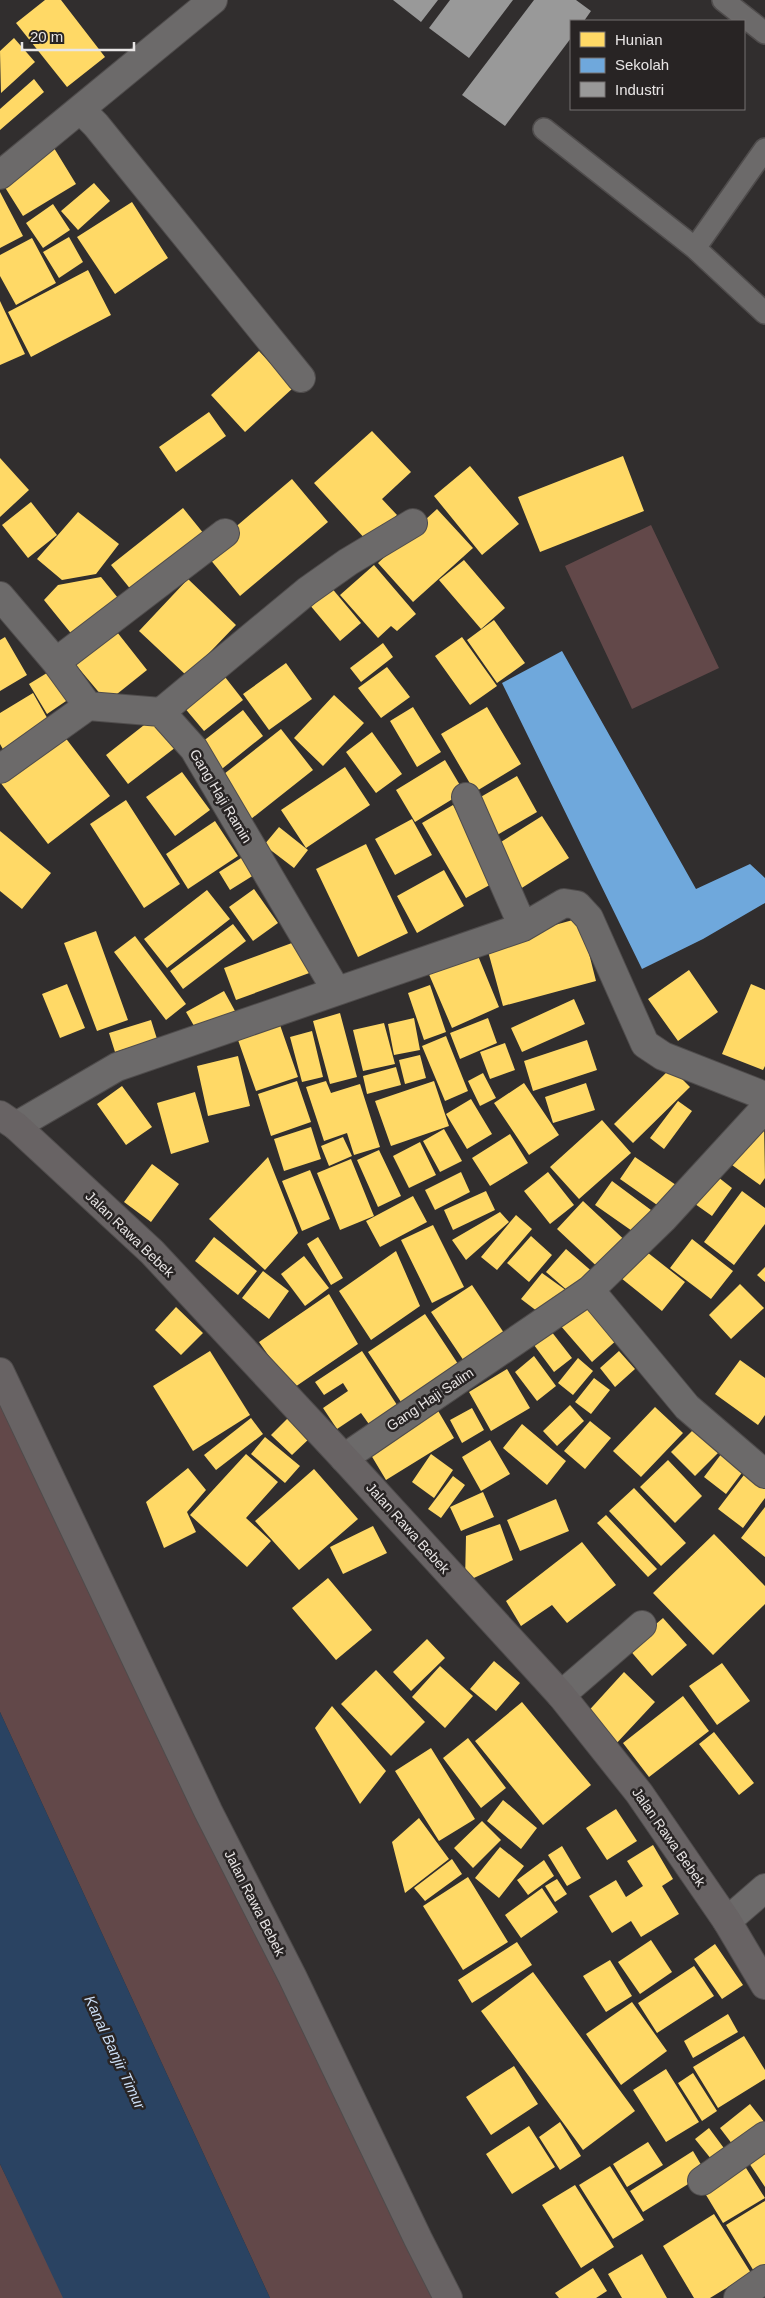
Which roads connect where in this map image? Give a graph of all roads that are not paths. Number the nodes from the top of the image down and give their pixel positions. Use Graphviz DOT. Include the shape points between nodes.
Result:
graph roads {
  1 [pos="213,0"];
  2 [pos="724,0"];
  3 [pos="765,33"];
  4 [pos="81,110"];
  5 [pos="544,129"];
  6 [pos="765,149"];
  7 [pos="0,174"];
  8 [pos="695,248"];
  9 [pos="765,314"];
  10 [pos="301,378"];
  11 [pos="413,523"];
  12 [pos="225,533"];
  13 [pos="0,596"];
  14 [pos="56,662"];
  15 [pos="88,706"];
  16 [pos="161,712"];
  17 [pos="0,769"];
  18 [pos="466,797"];
  19 [pos="523,927"];
  20 [pos="336,990"];
  21 [pos="765,1096"];
  22 [pos="765,1108"];
  23 [pos="8,1121"];
  24 [pos="590,1290"];
  25 [pos="0,1372"];
  26 [pos="344,1458"];
  27 [pos="765,1474"];
  28 [pos="642,1625"];
  29 [pos="561,1696"];
  30 [pos="765,1888"];
  31 [pos="727,1921"];
  32 [pos="765,1985"];
  33 [pos="765,2136"];
  34 [pos="702,2181"];
  35 [pos="765,2280"];
  36 [pos="448,2298"];
  37 [pos="738,2298"];
  1 -- 4 [label="street"];
  2 -- 3 [label="lane"];
  4 -- 7 [label="street"];
  4 -- 10 [label="street"];
  5 -- 8 [label="lane"];
  6 -- 8 [label="lane"];
  8 -- 9 [label="lane"];
  11 -- 16 [label="street" via="307,591"];
  12 -- 14 [label="street"];
  13 -- 14 [label="street"];
  14 -- 15 [label="street"];
  15 -- 16 [label="street"];
  15 -- 17 [label="street"];
  16 -- 20 [label="street, Gang Haji Ramin" via="194,749"];
  18 -- 19 [label="street"];
  19 -- 20 [label="street"];
  19 -- 21 [label="street" via="564,904 577,906 589,918 645,1044 663,1056"];
  20 -- 23 [label="street" via="117,1067"];
  22 -- 24 [label="street, Gang Haji Salim" via="663,1219"];
  23 -- 26 [label="street, Jalan Rawa Bebek" via="152,1252"];
  24 -- 26 [label="street, Gang Haji Salim"];
  24 -- 27 [label="street" via="687,1407"];
  25 -- 36 [label="street, Jalan Rawa Bebek" via="208,1811"];
  26 -- 29 [label="street, Jalan Rawa Bebek"];
  28 -- 29 [label="street"];
  29 -- 31 [label="street, Jalan Rawa Bebek" via="639,1793"];
  30 -- 31 [label="street"];
  31 -- 32 [label="street, Jalan Rawa Bebek"];
  33 -- 34 [label="street"];
  35 -- 37 [label="street"];
}
